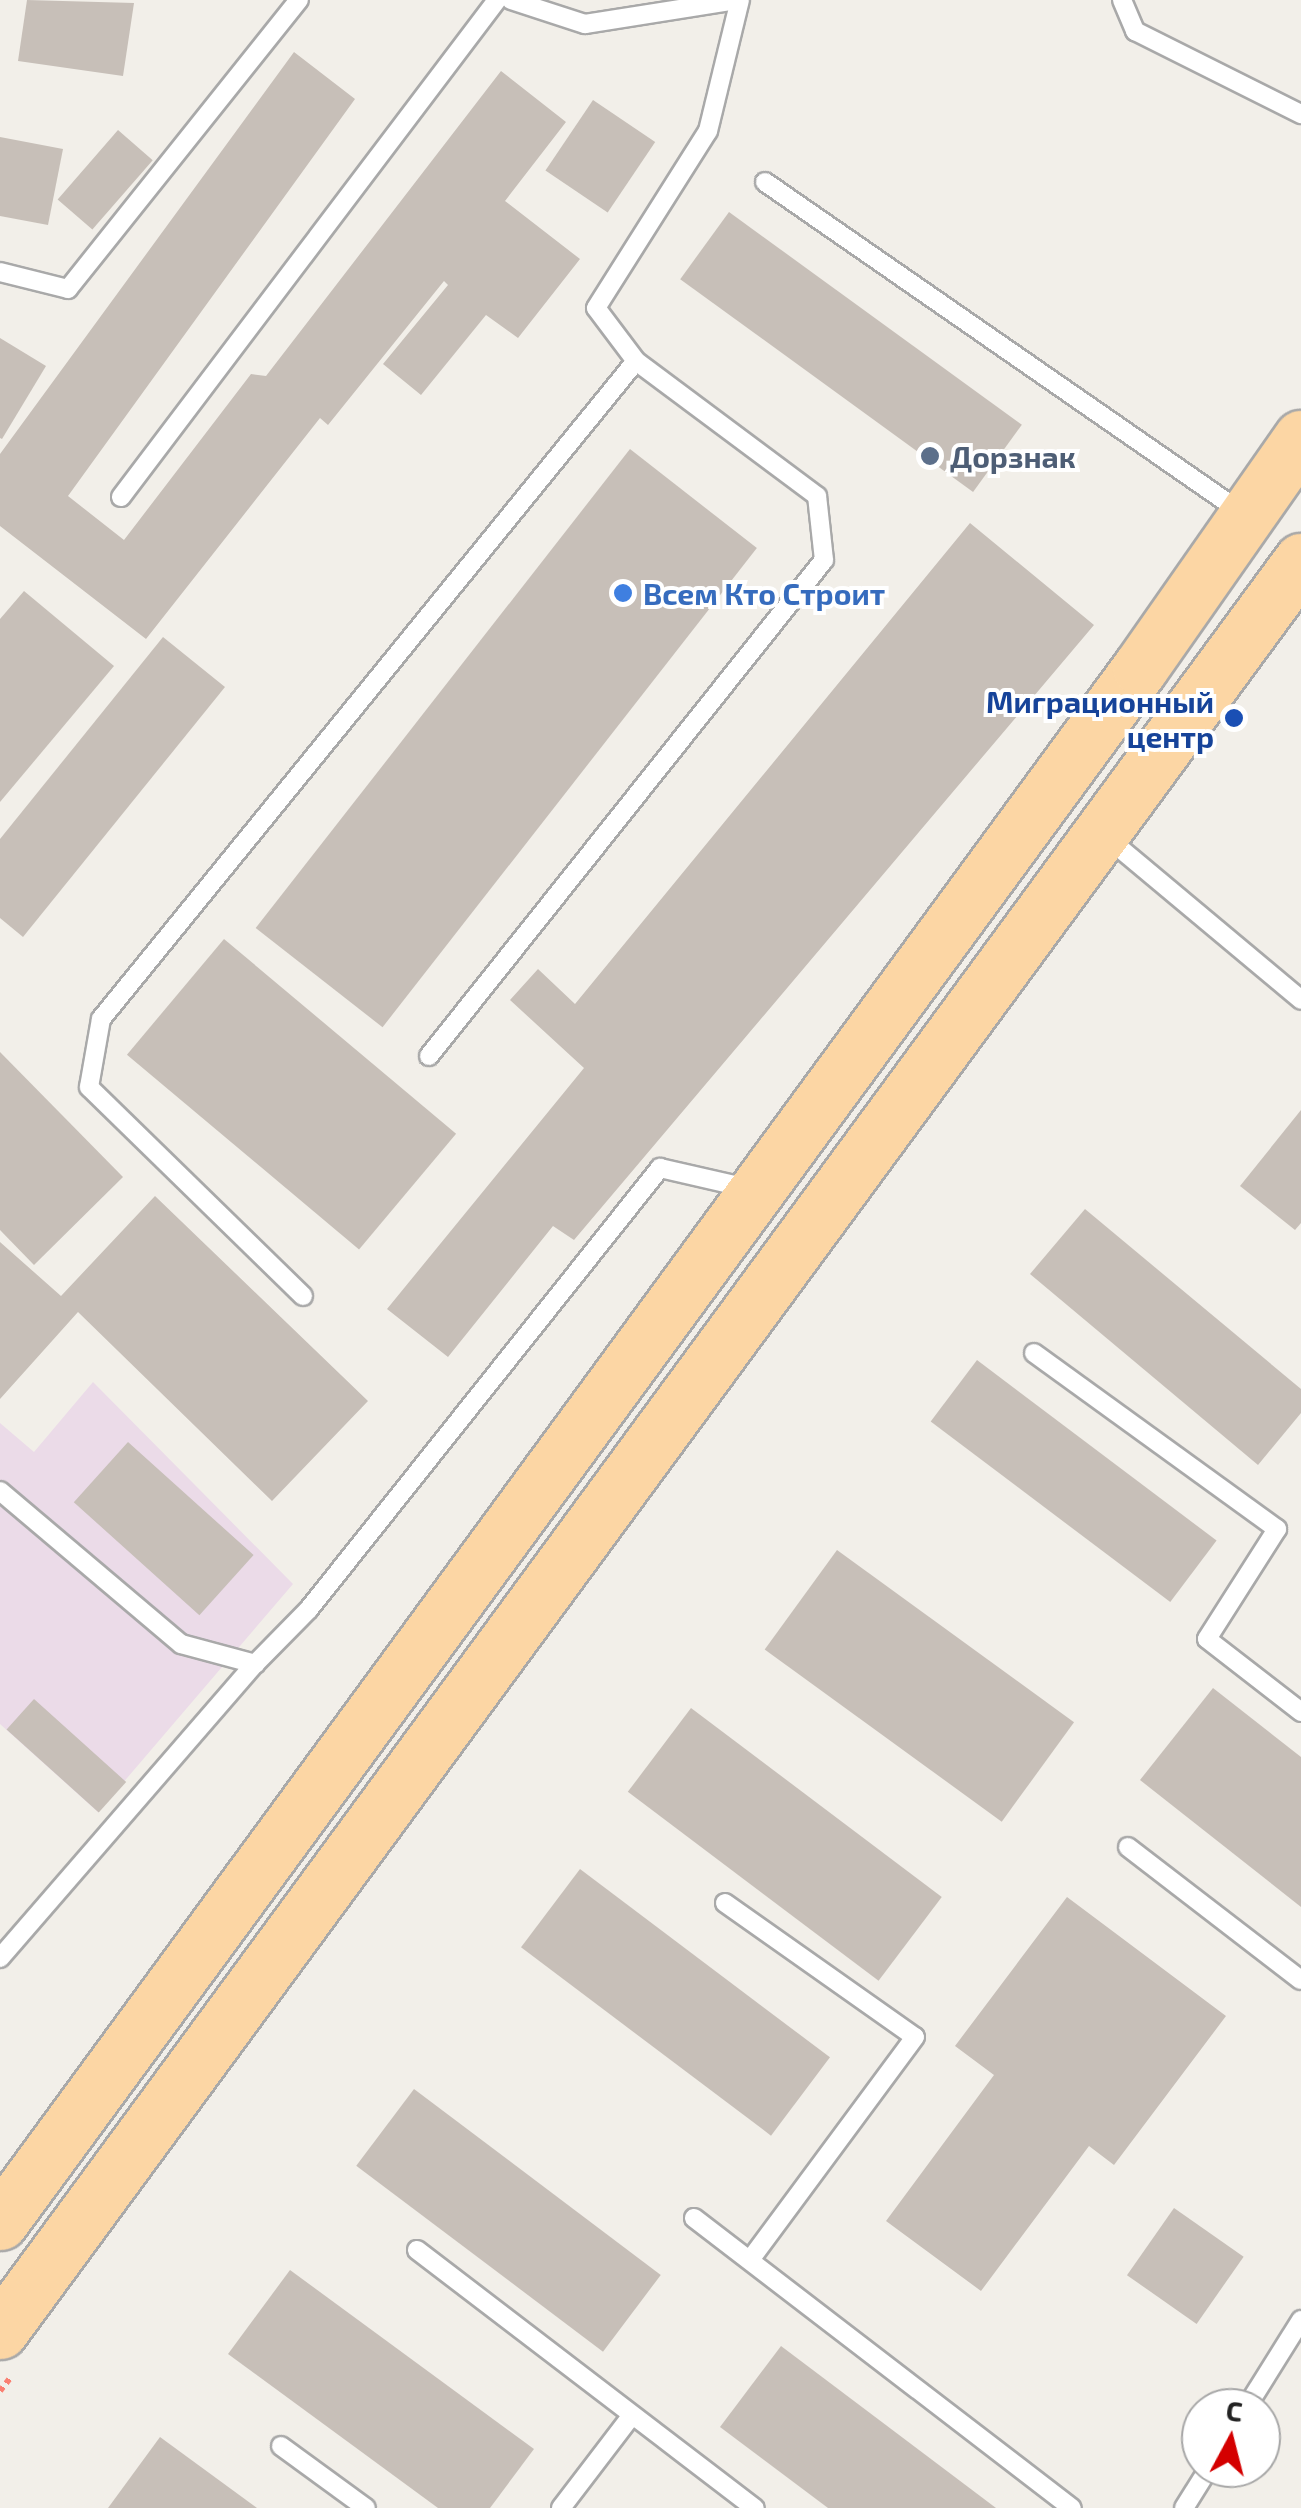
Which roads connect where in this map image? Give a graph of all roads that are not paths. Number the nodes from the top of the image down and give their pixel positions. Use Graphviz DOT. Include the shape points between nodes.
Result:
graph roads {
  1 [pos="299,0"];
  2 [pos="497,0"];
  3 [pos="511,0"];
  4 [pos="738,0"];
  5 [pos="1122,0"];
  6 [pos="1301,114"];
  7 [pos="765,182"];
  8 [pos="0,272"];
  9 [pos="636,361"];
  10 [pos="1301,438"];
  11 [pos="122,497"];
  12 [pos="1248,516"];
  13 [pos="1301,561"];
  14 [pos="1100,831"];
  15 [pos="1301,1000"];
  16 [pos="429,1056"];
  17 [pos="757,1190"];
  18 [pos="302,1296"];
  19 [pos="1034,1353"];
  20 [pos="0,1490"];
  21 [pos="256,1664"];
  22 [pos="1301,1712"];
  23 [pos="1128,1847"];
  24 [pos="725,1903"];
  25 [pos="0,1958"];
  26 [pos="1301,1980"];
  27 [pos="694,2218"];
  28 [pos="0,2222"];
  29 [pos="417,2250"];
  30 [pos="750,2260"];
  31 [pos="1301,2320"];
  32 [pos="0,2331"];
  33 [pos="1258,2388"];
  34 [pos="632,2416"];
  35 [pos="282,2446"];
  36 [pos="366,2508"];
  37 [pos="560,2508"];
  38 [pos="754,2508"];
  39 [pos="1072,2508"];
  1 -- 8 [label="lane" via="68,289"];
  2 -- 11 [label="lane"];
  3 -- 4 [label="lane" via="585,24"];
  4 -- 9 [label="lane" via="708,131 596,308"];
  5 -- 6 [label="lane" via="1135,31"];
  7 -- 12 [label="lane"];
  9 -- 16 [label="lane" via="818,496 824,560"];
  9 -- 18 [label="lane" via="102,1019 89,1087"];
  10 -- 12 [label="main road"];
  12 -- 17 [label="main road"];
  13 -- 14 [label="main road"];
  14 -- 15 [label="lane"];
  14 -- 32 [label="main road"];
  17 -- 21 [label="lane" via="660,1168 309,1609"];
  17 -- 28 [label="main road"];
  19 -- 22 [label="lane" via="1276,1529 1207,1640"];
  20 -- 21 [label="lane" via="181,1644"];
  21 -- 25 [label="lane"];
  23 -- 26 [label="lane"];
  24 -- 30 [label="lane" via="916,2038"];
  27 -- 30 [label="lane"];
  29 -- 34 [label="lane"];
  30 -- 39 [label="lane"];
  31 -- 33 [label="lane"];
  34 -- 37 [label="lane"];
  34 -- 38 [label="lane"];
  35 -- 36 [label="lane"];
}
